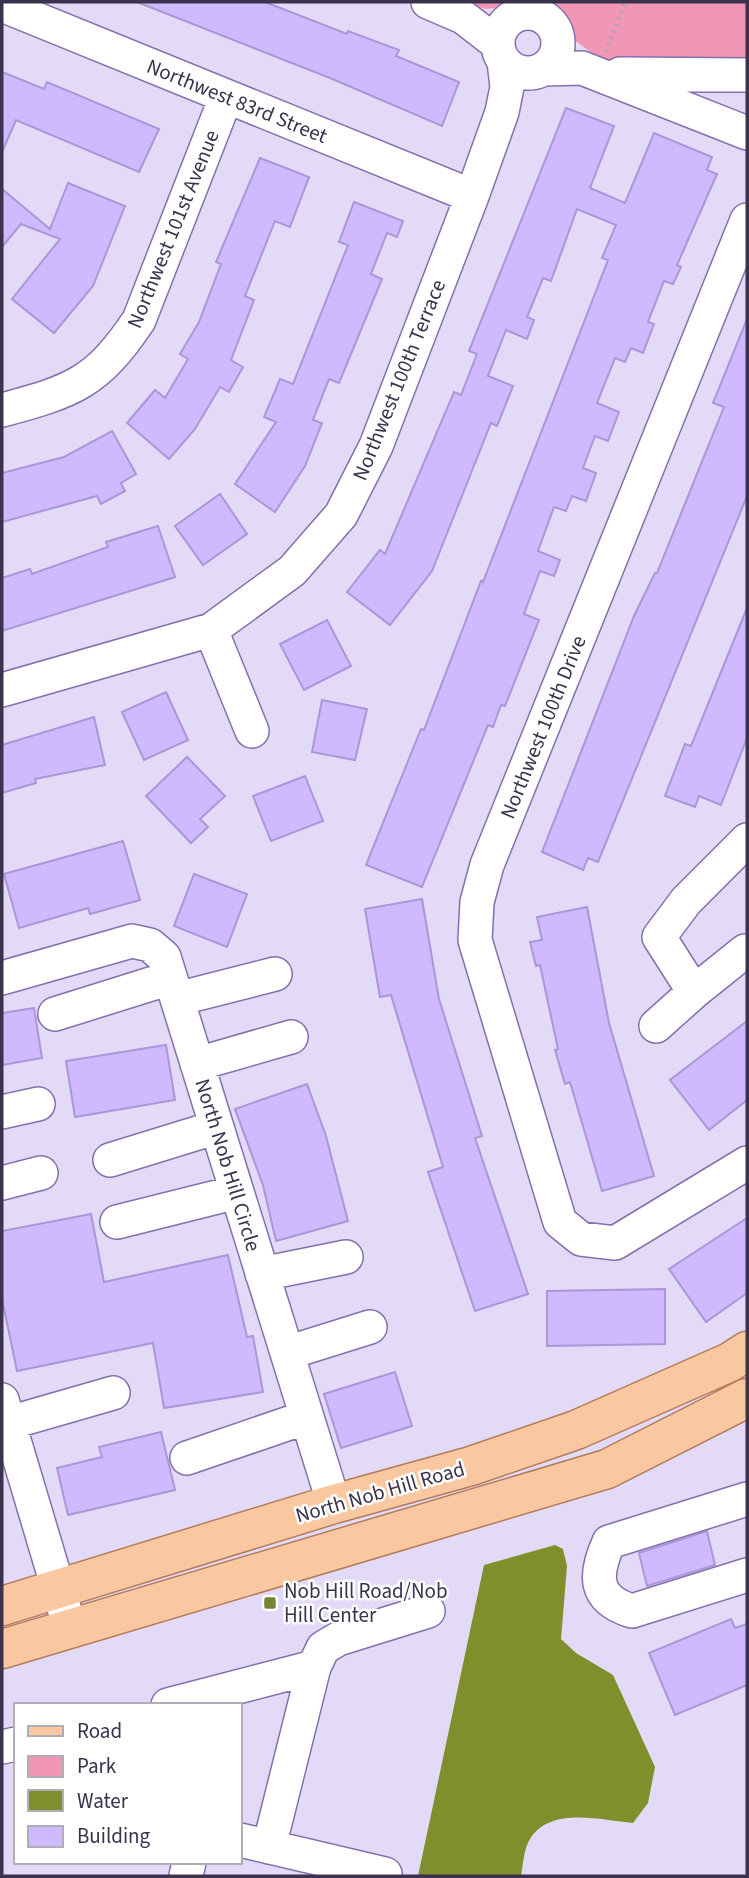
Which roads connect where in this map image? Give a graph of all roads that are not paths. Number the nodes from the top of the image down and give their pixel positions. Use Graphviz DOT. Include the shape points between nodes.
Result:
graph roads {
  1 [pos="428,2"];
  2 [pos="2,5"];
  3 [pos="531,36"];
  4 [pos="595,67"];
  5 [pos="747,75"];
  6 [pos="226,97"];
  7 [pos="747,133"];
  8 [pos="472,196"];
  9 [pos="747,220"];
  10 [pos="735,288"];
  11 [pos="2,410"];
  12 [pos="211,630"];
  13 [pos="2,690"];
  14 [pos="251,731"];
  15 [pos="747,839"];
  16 [pos="745,951"];
  17 [pos="275,974"];
  18 [pos="2,978"];
  19 [pos="174,989"];
  20 [pos="694,992"];
  21 [pos="55,1014"];
  22 [pos="656,1026"];
  23 [pos="291,1037"];
  24 [pos="197,1065"];
  25 [pos="38,1104"];
  26 [pos="2,1112"];
  27 [pos="217,1127"];
  28 [pos="110,1160"];
  29 [pos="747,1163"];
  30 [pos="41,1173"];
  31 [pos="2,1183"];
  32 [pos="237,1192"];
  33 [pos="117,1222"];
  34 [pos="346,1257"];
  35 [pos="262,1274"];
  36 [pos="370,1327"];
  37 [pos="747,1351"];
  38 [pos="287,1353"];
  39 [pos="113,1393"];
  40 [pos="747,1398"];
  41 [pos="4,1416"];
  42 [pos="307,1417"];
  43 [pos="187,1458"];
  44 [pos="747,1499"];
  45 [pos="334,1504"];
  46 [pos="747,1575"];
  47 [pos="57,1590"];
  48 [pos="2,1606"];
  49 [pos="428,1611"];
  50 [pos="70,1628"];
  51 [pos="2,1649"];
  52 [pos="314,1667"];
  53 [pos="176,1703"];
  54 [pos="254,1843"];
  55 [pos="385,1874"];
  1 -- 3 [label="street"];
  2 -- 6 [label="street, Northwest 83rd Street"];
  3 -- 4 [label="street"];
  3 -- 8 [label="street, Northwest 100th Terrace" via="507,87"];
  4 -- 5 [label="street"];
  4 -- 7 [label="street"];
  6 -- 8 [label="street, Northwest 83rd Street"];
  6 -- 11 [label="street, Northwest 101st Avenue" via="139,320 118,352 89,380 57,396"];
  8 -- 12 [label="street, Northwest 100th Terrace" via="376,446 341,514 292,571"];
  9 -- 10 [label="street, Northwest 100th Drive"];
  10 -- 29 [label="street, Northwest 100th Drive" via="487,865 477,902 474,940 560,1222 582,1239 615,1243"];
  12 -- 13 [label="street, Northwest 100th Terrace"];
  12 -- 14 [label="street"];
  15 -- 20 [label="street" via="686,901 659,937"];
  16 -- 20 [label="street"];
  17 -- 19 [label="street"];
  18 -- 19 [label="street, North Nob Hill Circle" via="132,941 150,945 164,957"];
  19 -- 21 [label="street"];
  19 -- 24 [label="street, North Nob Hill Circle"];
  20 -- 22 [label="street"];
  23 -- 24 [label="street"];
  24 -- 27 [label="street, North Nob Hill Circle"];
  25 -- 26 [label="street"];
  27 -- 28 [label="street"];
  27 -- 32 [label="street, North Nob Hill Circle"];
  30 -- 31 [label="street"];
  32 -- 33 [label="street"];
  32 -- 35 [label="street, North Nob Hill Circle"];
  34 -- 35 [label="street"];
  35 -- 38 [label="street, North Nob Hill Circle"];
  36 -- 38 [label="street"];
  37 -- 45 [label="main road, North Nob Hill Road" via="576,1430 471,1466"];
  38 -- 42 [label="street, North Nob Hill Circle"];
  39 -- 41 [label="street"];
  40 -- 50 [label="main road, North Nob Hill Road" via="607,1469"];
  41 -- 47 [label="street"];
  42 -- 43 [label="street"];
  42 -- 45 [label="street, North Nob Hill Circle"];
  44 -- 46 [label="street" via="609,1542 599,1564 601,1591 614,1605 632,1611"];
  45 -- 47 [label="main road, North Nob Hill Road"];
  47 -- 48 [label="main road, North Nob Hill Road"];
  47 -- 50 [label="street"];
  49 -- 52 [label="street" via="338,1639 323,1648"];
  50 -- 51 [label="main road, North Nob Hill Road"];
  52 -- 53 [label="street"];
  52 -- 54 [label="street"];
  54 -- 55 [label="street"];
}
